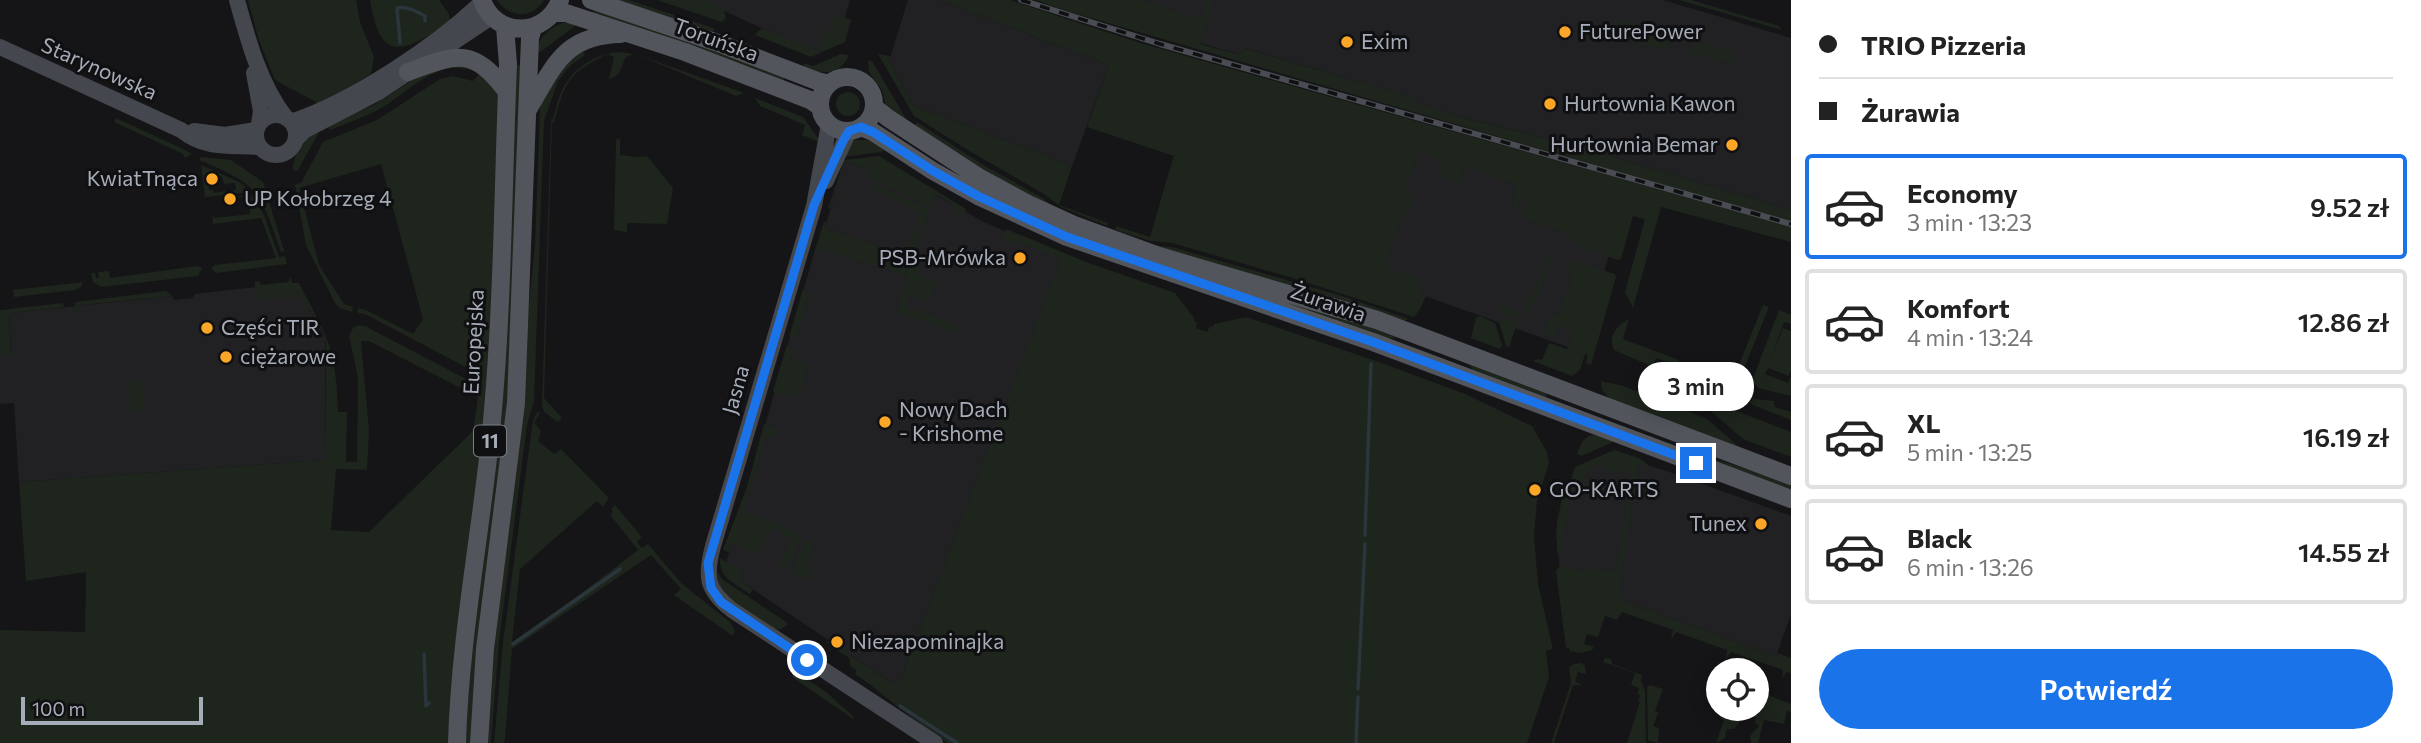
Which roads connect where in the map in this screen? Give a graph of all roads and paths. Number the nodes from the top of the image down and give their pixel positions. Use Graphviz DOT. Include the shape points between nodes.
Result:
graph roads {
  1 [pos="237,0"];
  2 [pos="591,0"];
  3 [pos="557,6"];
  4 [pos="490,11"];
  5 [pos="533,28"];
  6 [pos="636,35"];
  7 [pos="0,47"];
  8 [pos="253,57"];
  9 [pos="408,72"];
  10 [pos="829,84"];
  11 [pos="507,92"];
  12 [pos="820,107"];
  13 [pos="874,107"];
  14 [pos="527,111"];
  15 [pos="288,120"];
  16 [pos="829,124"];
  17 [pos="258,127"];
  18 [pos="855,129"];
  19 [pos="181,130"];
  20 [pos="296,139"];
  21 [pos="260,147"];
  22 [pos="814,205"];
  23 [pos="1791,475"];
  24 [pos="1791,499"];
  25 [pos="457,743"];
  26 [pos="478,743"];
  27 [pos="935,743"];
  1 -- 8 [label="street"];
  2 -- 10 [label="main road, Toruńska"];
  3 -- 5 [label="main road"];
  3 -- 6 [label="main road, Toruńska"];
  4 -- 5 [label="main road" via="519,29"];
  4 -- 9 [label="street"];
  4 -- 11 [label="main road, Europejska / 11" via="508,37"];
  4 -- 15 [label="street" via="463,20 342,100"];
  5 -- 14 [label="main road, 11"];
  6 -- 12 [label="main road, Toruńska"];
  6 -- 14 [label="main road" via="600,37 565,54 550,69"];
  7 -- 19 [label="street, Starynowska"];
  8 -- 15 [label="street"];
  8 -- 17 [label="street" via="261,111"];
  9 -- 11 [label="main road" via="447,58 469,59 489,70"];
  9 -- 20 [label="street"];
  10 -- 12 [label="main road"];
  10 -- 13 [label="main road" via="841,77 858,79 870,89"];
  11 -- 25 [label="main road, Europejska / 11" via="495,391 463,653"];
  12 -- 16 [label="main road"];
  13 -- 18 [label="main road" via="869,120"];
  13 -- 23 [label="main road, Żurawia" via="989,183 1074,226 1182,264 1377,320"];
  14 -- 26 [label="main road, 11" via="517,392"];
  15 -- 17 [label="street" via="271,116"];
  15 -- 20 [label="street"];
  16 -- 18 [label="main road" via="838,130"];
  16 -- 22 [label="street, Jasna"];
  17 -- 19 [label="street, Starynowska" via="218,135"];
  17 -- 21 [label="street"];
  18 -- 22 [label="street, Jasna"];
  18 -- 24 [label="main road, Żurawia" via="873,132 978,196 1067,237 1373,342"];
  19 -- 21 [label="street, Starynowska" via="214,146"];
  20 -- 21 [label="street" via="291,149 279,155 269,155"];
  22 -- 27 [label="street, Jasna" via="712,545 711,588 732,610"];
}
